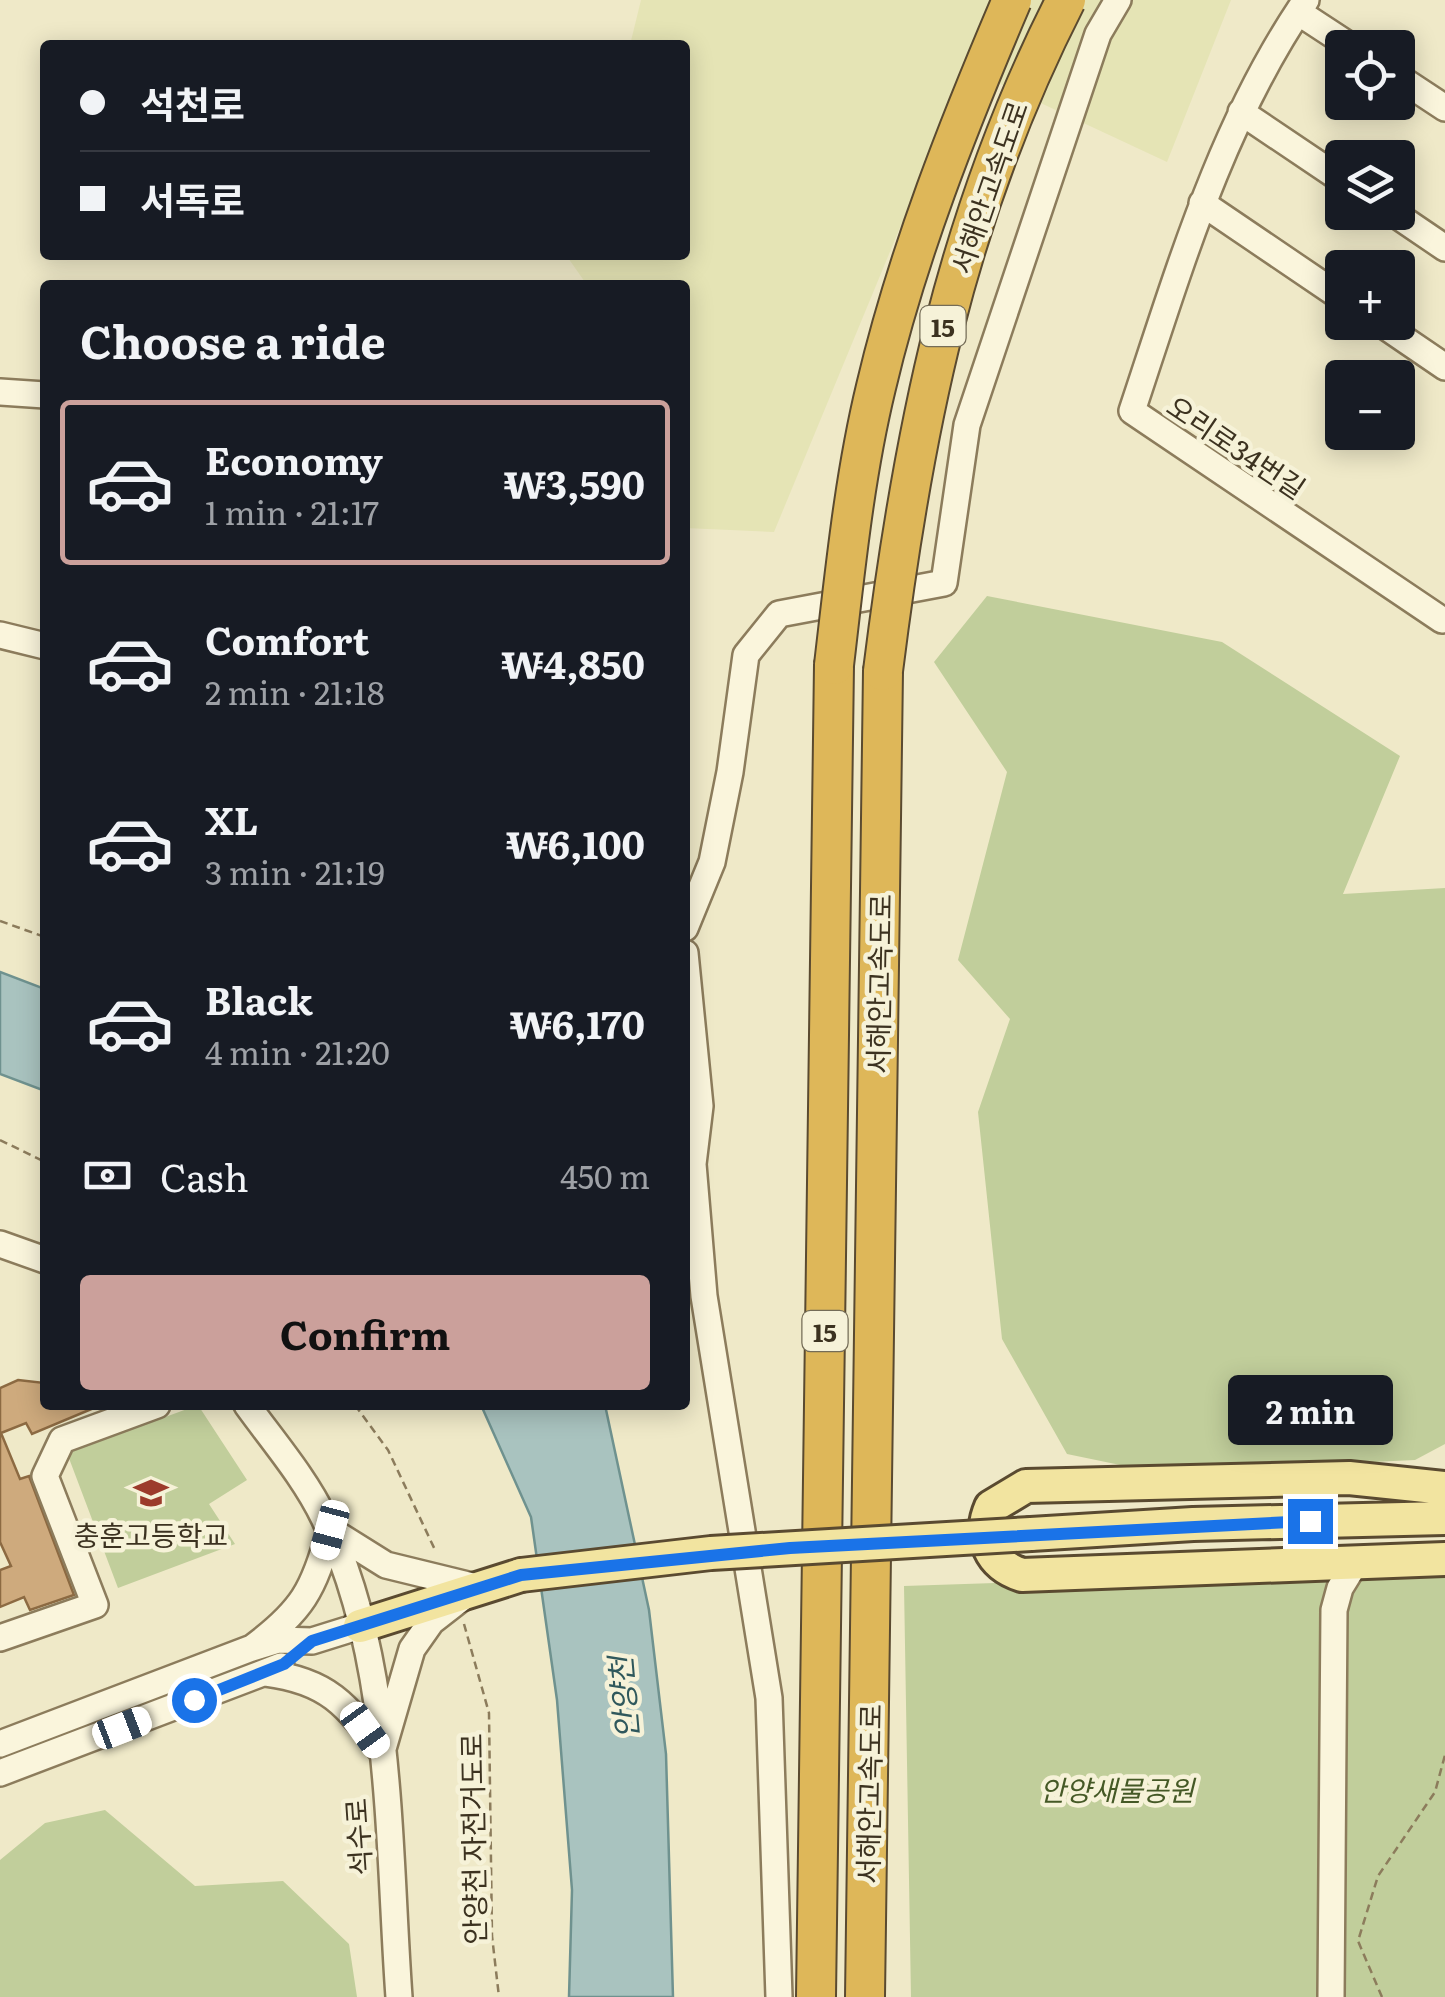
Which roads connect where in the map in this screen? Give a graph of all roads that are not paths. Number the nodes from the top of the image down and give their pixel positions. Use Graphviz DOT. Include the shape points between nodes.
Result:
graph roads {
  1 [pos="1012,0"];
  2 [pos="1066,0"];
  3 [pos="1118,0"];
  4 [pos="1302,6"];
  5 [pos="1331,30"];
  6 [pos="1415,88"];
  7 [pos="1445,108"];
  8 [pos="1241,112"];
  9 [pos="1325,169"];
  10 [pos="1202,203"];
  11 [pos="1415,228"];
  12 [pos="1445,248"];
  13 [pos="1325,286"];
  14 [pos="1405,340"];
  15 [pos="1445,367"];
  16 [pos="0,392"];
  17 [pos="40,395"];
  18 [pos="1444,620"];
  19 [pos="0,636"];
  20 [pos="40,645"];
  21 [pos="690,916"];
  22 [pos="690,1004"];
  23 [pos="0,1244"];
  24 [pos="40,1258"];
  25 [pos="143,1410"];
  26 [pos="250,1410"];
  27 [pos="1445,1488"];
  28 [pos="1445,1518"];
  29 [pos="330,1530"];
  30 [pos="1445,1558"];
  31 [pos="1356,1562"];
  32 [pos="1315,1564"];
  33 [pos="476,1587"];
  34 [pos="1334,1610"];
  35 [pos="360,1626"];
  36 [pos="0,1638"];
  37 [pos="312,1641"];
  38 [pos="252,1648"];
  39 [pos="266,1673"];
  40 [pos="0,1744"];
  41 [pos="382,1752"];
  42 [pos="0,1773"];
  43 [pos="398,1997"];
  44 [pos="778,1997"];
  45 [pos="816,1997"];
  46 [pos="866,1997"];
  47 [pos="1331,1997"];
  1 -- 45 [label="highway, 서해안고속도로 / 15, bridge" via="929,212 876,386 834,665"];
  2 -- 46 [label="highway, 서해안고속도로 / 15, bridge" via="1029,74 966,235 925,393 882,670"];
  3 -- 21 [label="street" via="1098,34 967,425 944,583 780,614 746,655 712,862"];
  4 -- 5 [label="street, 오리로34번길"];
  4 -- 8 [label="street, 오리로34번길"];
  6 -- 7 [label="street"];
  8 -- 9 [label="street"];
  8 -- 10 [label="street, 오리로34번길"];
  10 -- 13 [label="street"];
  10 -- 18 [label="street, 오리로34번길" via="1132,411"];
  11 -- 12 [label="street"];
  14 -- 15 [label="street"];
  16 -- 17 [label="street"];
  19 -- 20 [label="street"];
  22 -- 44 [label="street" via="700,1106 693,1164 704,1296 769,1698"];
  23 -- 24 [label="street"];
  25 -- 36 [label="street" via="62,1440 45,1476 96,1605"];
  26 -- 29 [label="street, 석수로"];
  27 -- 32 [label="main road" via="1349,1478 1062,1483 1004,1495 985,1521 993,1555 1022,1575"];
  28 -- 33 [label="main road, bridge" via="1192,1524 711,1553 521,1575"];
  29 -- 33 [label="street" via="386,1564"];
  29 -- 35 [label="street, 석수로"];
  29 -- 38 [label="street" via="299,1610"];
  30 -- 31 [label="main road"];
  31 -- 32 [label="main road"];
  31 -- 34 [label="street"];
  32 -- 34 [label="street"];
  33 -- 35 [label="main road"];
  33 -- 41 [label="street" via="430,1622 412,1649"];
  34 -- 47 [label="street"];
  35 -- 37 [label="street"];
  35 -- 41 [label="street, 석수로"];
  37 -- 38 [label="street"];
  37 -- 39 [label="street"];
  38 -- 40 [label="street"];
  39 -- 41 [label="street" via="330,1692"];
  39 -- 42 [label="street"];
  41 -- 43 [label="street, 석수로"];
}
